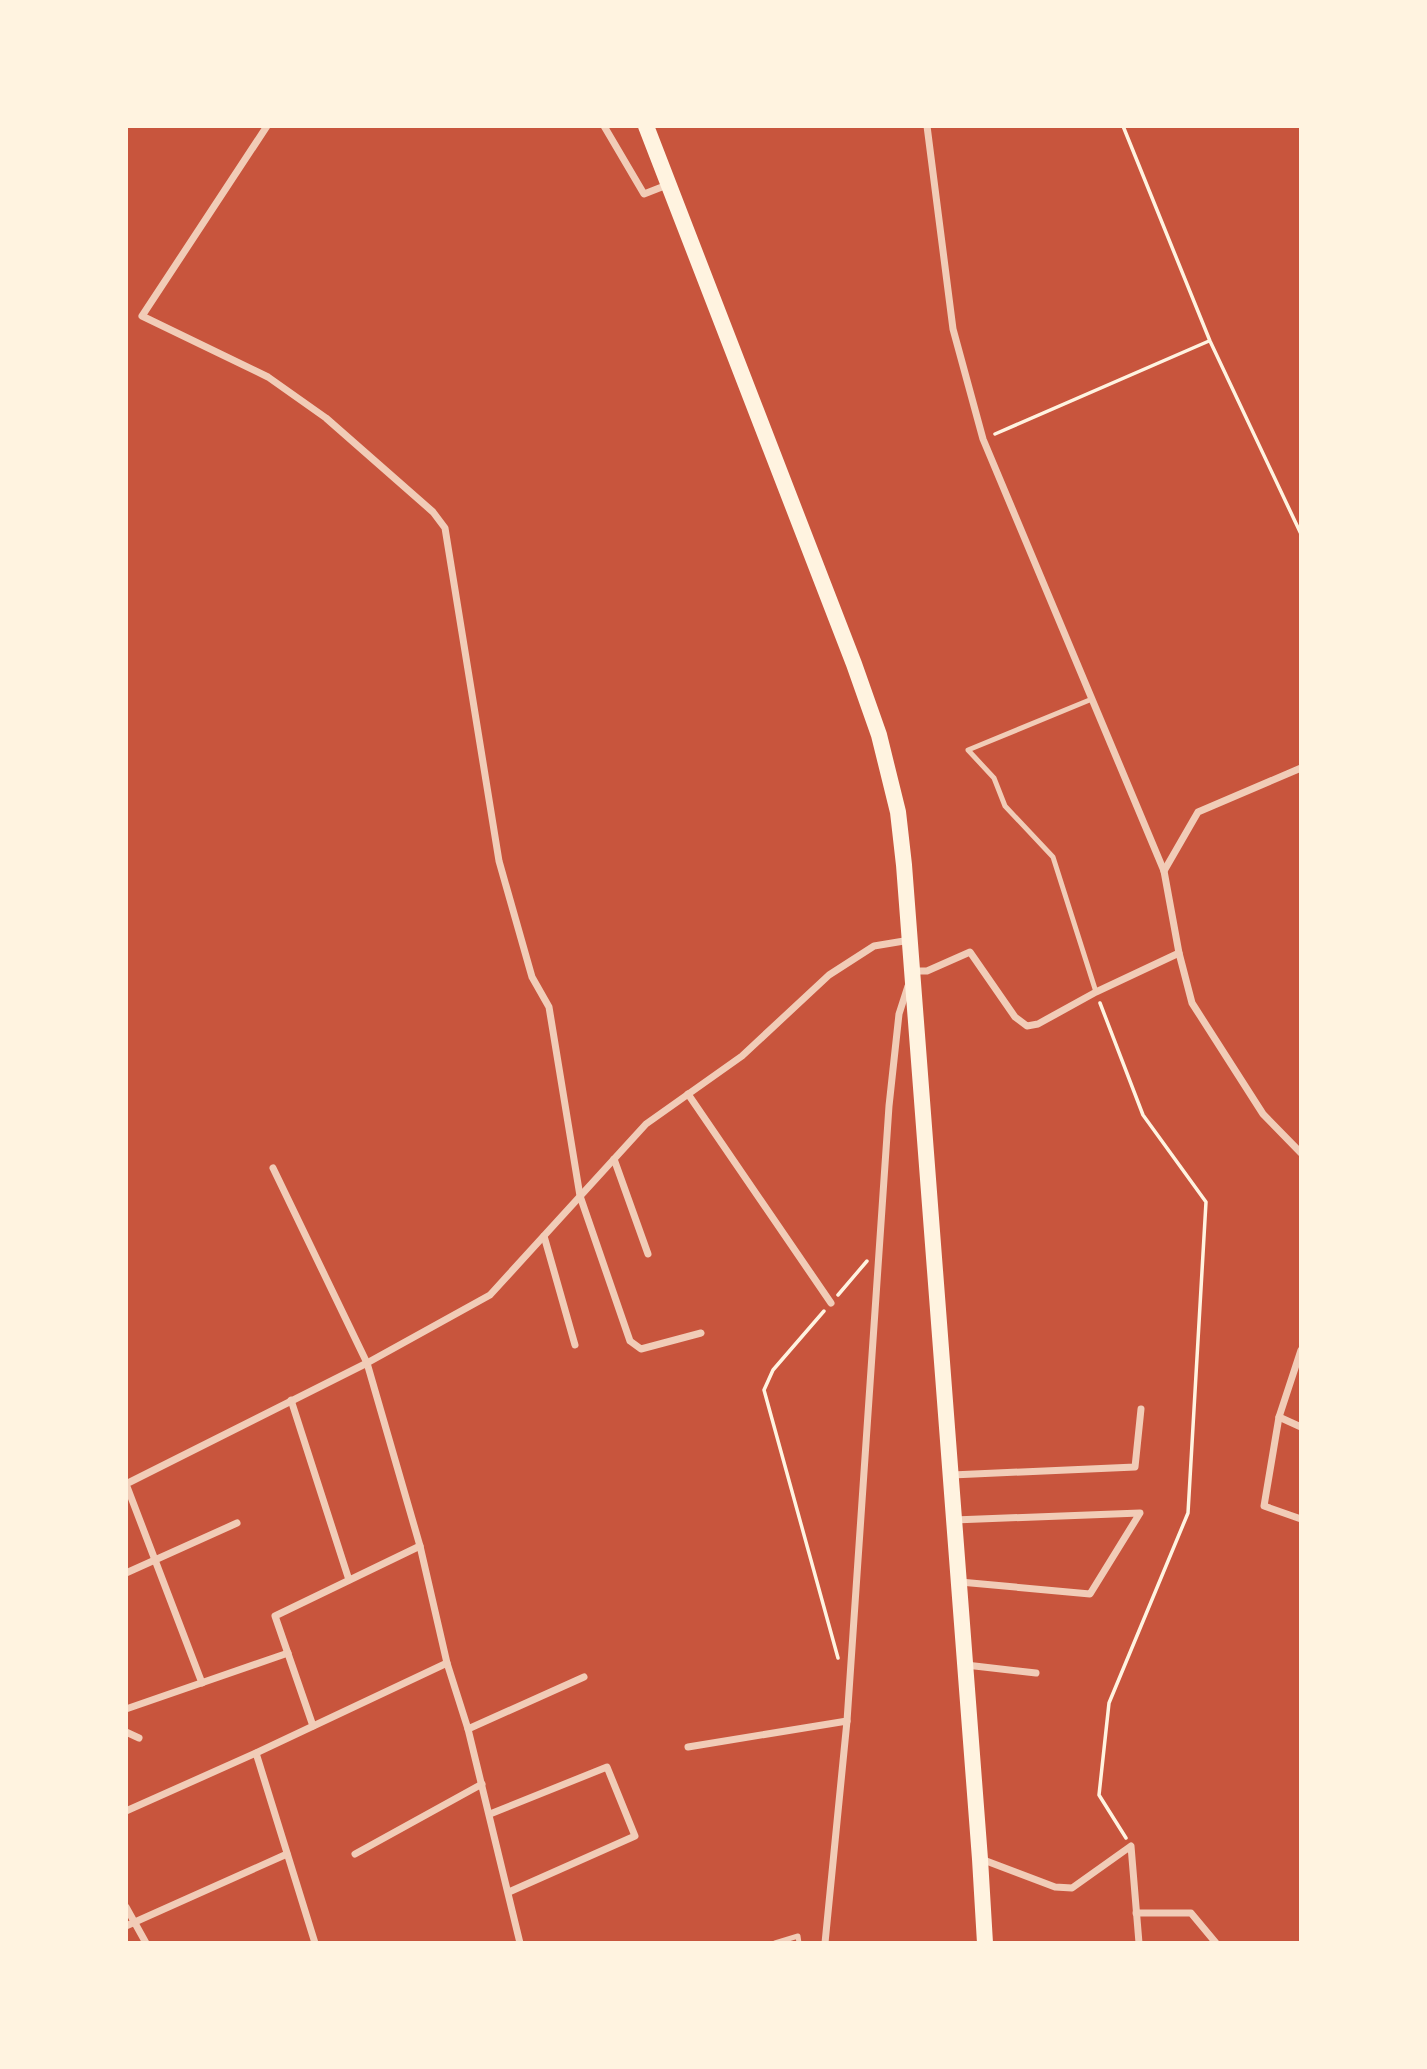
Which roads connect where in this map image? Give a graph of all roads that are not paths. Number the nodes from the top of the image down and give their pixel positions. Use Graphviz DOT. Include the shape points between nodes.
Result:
graph roads {
  1 [pos="267,126"];
  2 [pos="604,126"];
  3 [pos="646,126"];
  4 [pos="927,126"];
  5 [pos="669,184"];
  6 [pos="1092,699"];
  7 [pos="1301,768"];
  8 [pos="1164,871"];
  9 [pos="910,940"];
  10 [pos="1180,953"];
  11 [pos="913,970"];
  12 [pos="1096,992"];
  13 [pos="688,1094"];
  14 [pos="1301,1153"];
  15 [pos="614,1159"];
  16 [pos="273,1168"];
  17 [pos="580,1196"];
  18 [pos="544,1236"];
  19 [pos="648,1254"];
  20 [pos="831,1303"];
  21 [pos="701,1333"];
  22 [pos="575,1345"];
  23 [pos="1301,1350"];
  24 [pos="367,1363"];
  25 [pos="292,1399"];
  26 [pos="1141,1409"];
  27 [pos="1279,1417"];
  28 [pos="1301,1427"];
  29 [pos="951,1475"];
  30 [pos="1301,1519"];
  31 [pos="954,1520"];
  32 [pos="237,1523"];
  33 [pos="420,1546"];
  34 [pos="156,1560"];
  35 [pos="126,1573"];
  36 [pos="349,1580"];
  37 [pos="959,1581"];
  38 [pos="288,1653"];
  39 [pos="447,1663"];
  40 [pos="965,1664"];
  41 [pos="1036,1673"];
  42 [pos="584,1677"];
  43 [pos="202,1683"];
  44 [pos="126,1709"];
  45 [pos="847,1721"];
  46 [pos="313,1726"];
  47 [pos="468,1729"];
  48 [pos="126,1732"];
  49 [pos="139,1738"];
  50 [pos="688,1747"];
  51 [pos="256,1753"];
  52 [pos="482,1784"];
  53 [pos="126,1811"];
  54 [pos="489,1814"];
  55 [pos="287,1854"];
  56 [pos="355,1854"];
  57 [pos="980,1858"];
  58 [pos="509,1892"];
  59 [pos="126,1908"];
  60 [pos="1136,1913"];
  61 [pos="135,1922"];
  62 [pos="126,1926"];
  63 [pos="146,1943"];
  64 [pos="315,1943"];
  65 [pos="520,1943"];
  66 [pos="775,1943"];
  67 [pos="800,1943"];
  68 [pos="825,1943"];
  69 [pos="985,1943"];
  70 [pos="1139,1943"];
  71 [pos="1216,1943"];
  1 -- 17 [label="street" via="142,316 268,377 326,418 445,527 499,861 532,977 548,1007"];
  2 -- 5 [label="street" via="643,194"];
  3 -- 5 [label="main road"];
  4 -- 6 [label="street" via="953,329 983,439"];
  5 -- 9 [label="main road" via="879,735 898,812"];
  6 -- 8 [label="street"];
  6 -- 12 [label="lane" via="968,750 994,778 1005,806 1053,857"];
  7 -- 8 [label="street" via="1198,812"];
  8 -- 10 [label="street"];
  9 -- 11 [label="main road"];
  9 -- 13 [label="street" via="874,946 829,975 742,1056"];
  10 -- 12 [label="street"];
  10 -- 14 [label="street" via="1192,1003 1263,1114"];
  11 -- 12 [label="street" via="927,971 970,952 1015,1017 1027,1026"];
  11 -- 29 [label="main road"];
  11 -- 45 [label="street" via="899,1014 889,1106"];
  13 -- 15 [label="street" via="646,1124"];
  13 -- 20 [label="street"];
  15 -- 17 [label="street"];
  15 -- 19 [label="street"];
  16 -- 24 [label="street"];
  17 -- 18 [label="street"];
  17 -- 21 [label="street" via="630,1341 641,1349"];
  18 -- 22 [label="street"];
  18 -- 24 [label="street" via="490,1295"];
  23 -- 27 [label="street"];
  24 -- 25 [label="street"];
  24 -- 33 [label="street"];
  25 -- 34 [label="street" via="126,1484"];
  25 -- 36 [label="street"];
  26 -- 29 [label="street" via="1135,1467"];
  27 -- 28 [label="street"];
  27 -- 30 [label="street" via="1264,1506"];
  29 -- 31 [label="main road"];
  31 -- 37 [label="main road"];
  31 -- 37 [label="street" via="1140,1513 1090,1594"];
  32 -- 34 [label="street"];
  33 -- 36 [label="street"];
  33 -- 39 [label="street"];
  34 -- 35 [label="street"];
  34 -- 43 [label="street"];
  36 -- 38 [label="street" via="275,1616"];
  37 -- 40 [label="main road"];
  38 -- 43 [label="street"];
  38 -- 46 [label="street"];
  39 -- 46 [label="street"];
  39 -- 47 [label="street"];
  40 -- 41 [label="street"];
  40 -- 57 [label="main road"];
  42 -- 47 [label="street"];
  43 -- 44 [label="street"];
  45 -- 50 [label="street"];
  45 -- 68 [label="street"];
  46 -- 51 [label="street"];
  47 -- 52 [label="street"];
  48 -- 49 [label="street"];
  51 -- 53 [label="street"];
  51 -- 55 [label="street"];
  52 -- 54 [label="street"];
  52 -- 56 [label="street"];
  54 -- 58 [label="street"];
  54 -- 58 [label="street" via="607,1767 635,1836"];
  55 -- 61 [label="street"];
  55 -- 64 [label="street"];
  57 -- 60 [label="street" via="1072,1888 1130,1846"];
  57 -- 69 [label="main road"];
  58 -- 65 [label="street"];
  59 -- 61 [label="street"];
  60 -- 70 [label="street"];
  60 -- 71 [label="street" via="1191,1913"];
  61 -- 62 [label="street"];
  61 -- 63 [label="street"];
  66 -- 67 [label="lane" via="797,1936"];
}
